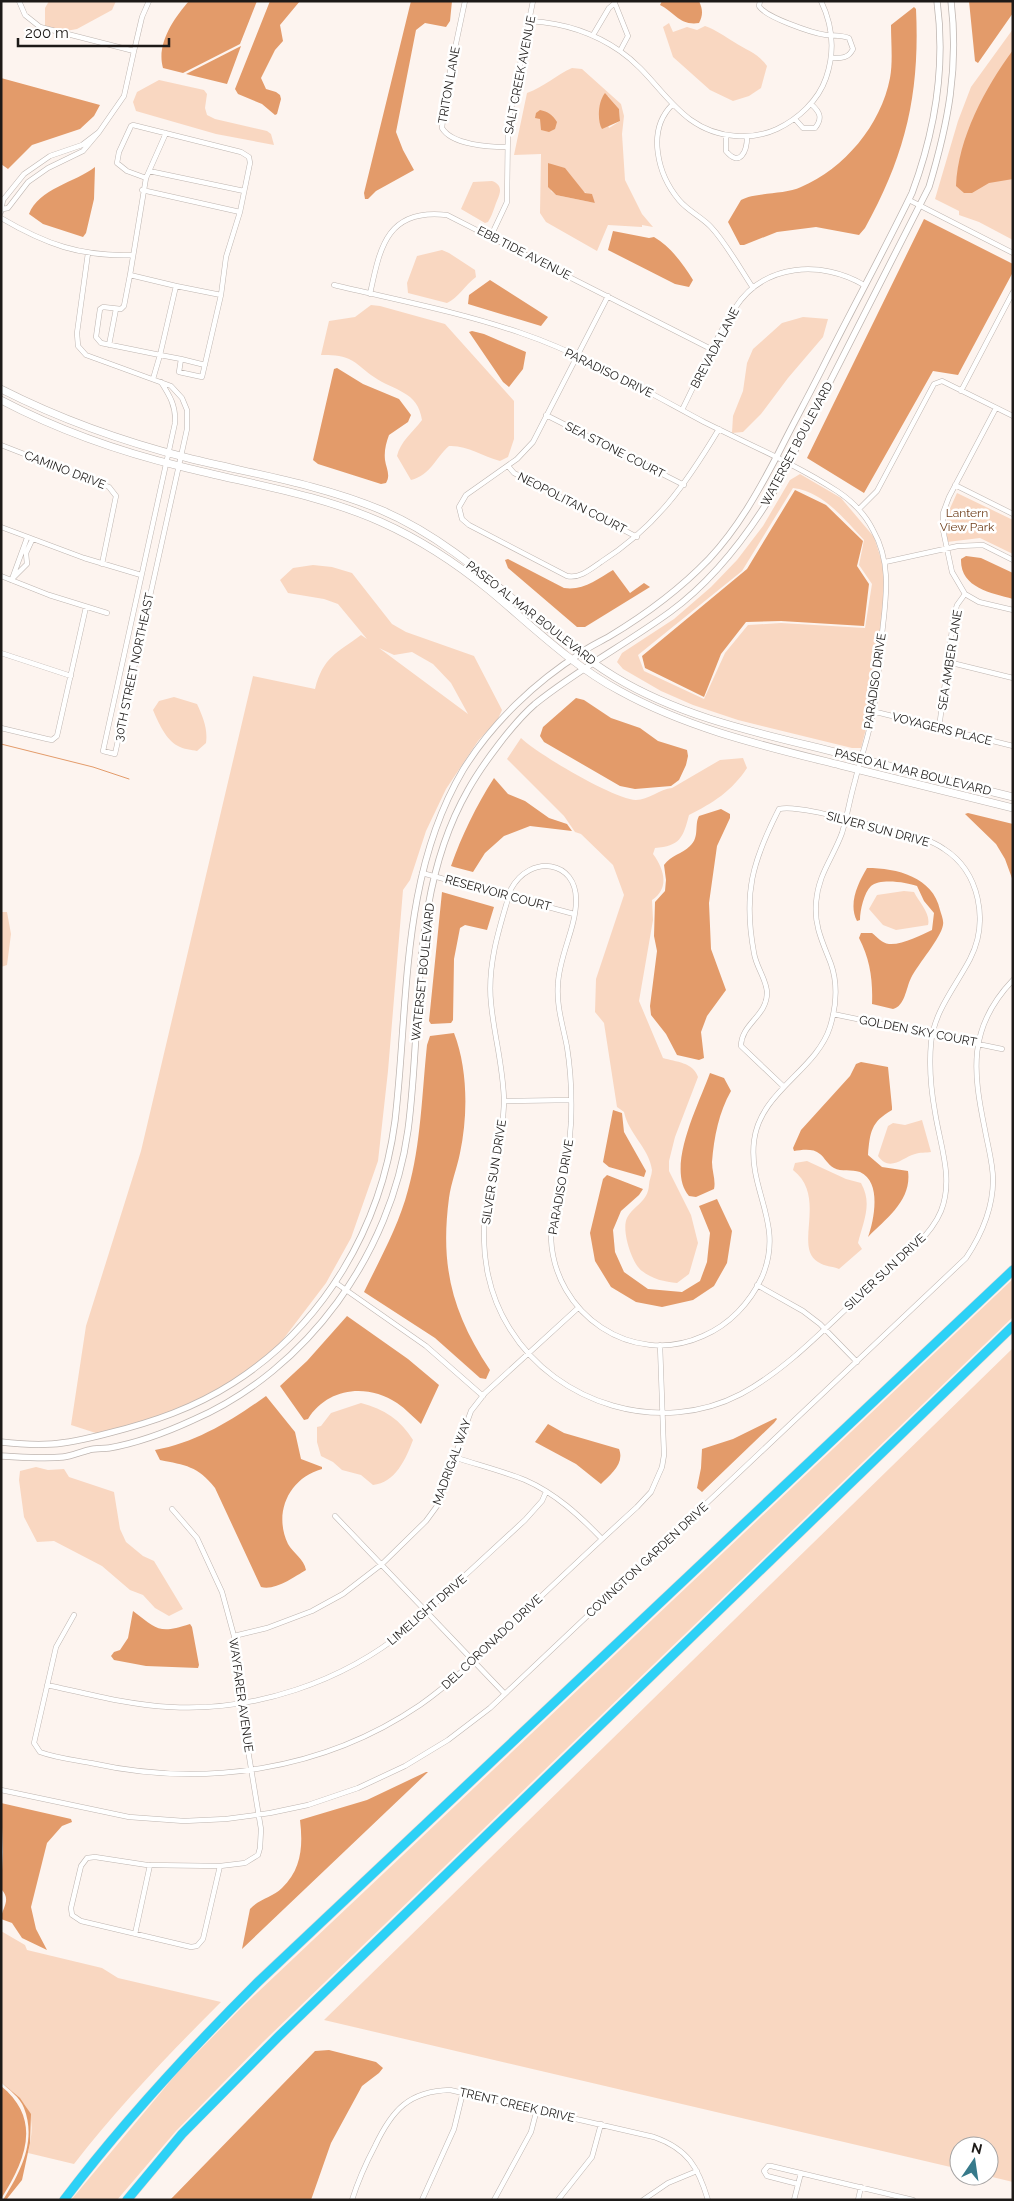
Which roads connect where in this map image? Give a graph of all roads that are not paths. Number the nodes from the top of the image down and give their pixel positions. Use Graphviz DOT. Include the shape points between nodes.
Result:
graph roads {
  1 [pos="19,1"];
  2 [pos="149,1"];
  3 [pos="465,1"];
  4 [pos="533,1"];
  5 [pos="760,1"];
  6 [pos="821,1"];
  7 [pos="937,1"];
  8 [pos="951,1"];
  9 [pos="614,2"];
  10 [pos="531,21"];
  11 [pos="593,36"];
  12 [pos="832,36"];
  13 [pos="134,51"];
  14 [pos="620,51"];
  15 [pos="831,58"];
  16 [pos="811,104"];
  17 [pos="672,105"];
  18 [pos="795,119"];
  19 [pos="99,132"];
  20 [pos="166,133"];
  21 [pos="726,135"];
  22 [pos="747,137"];
  23 [pos="507,147"];
  24 [pos="149,170"];
  25 [pos="146,178"];
  26 [pos="142,190"];
  27 [pos="244,191"];
  28 [pos="909,200"];
  29 [pos="920,206"];
  30 [pos="2,210"];
  31 [pos="240,212"];
  32 [pos="1,218"];
  33 [pos="491,236"];
  34 [pos="1013,253"];
  35 [pos="88,254"];
  36 [pos="132,255"];
  37 [pos="130,275"];
  38 [pos="334,285"];
  39 [pos="864,285"];
  40 [pos="176,286"];
  41 [pos="753,288"];
  42 [pos="1013,292"];
  43 [pos="370,294"];
  44 [pos="221,295"];
  45 [pos="608,296"];
  46 [pos="116,309"];
  47 [pos="110,345"];
  48 [pos="713,350"];
  49 [pos="160,355"];
  50 [pos="577,357"];
  51 [pos="181,359"];
  52 [pos="205,365"];
  53 [pos="153,380"];
  54 [pos="161,382"];
  55 [pos="1,389"];
  56 [pos="961,391"];
  57 [pos="1,400"];
  58 [pos="996,408"];
  59 [pos="682,410"];
  60 [pos="546,415"];
  61 [pos="1013,416"];
  62 [pos="719,430"];
  63 [pos="1,445"];
  64 [pos="168,452"];
  65 [pos="180,455"];
  66 [pos="776,458"];
  67 [pos="166,462"];
  68 [pos="788,464"];
  69 [pos="178,466"];
  70 [pos="508,466"];
  71 [pos="684,485"];
  72 [pos="955,485"];
  73 [pos="1013,507"];
  74 [pos="859,509"];
  75 [pos="1011,514"];
  76 [pos="1,527"];
  77 [pos="637,537"];
  78 [pos="29,539"];
  79 [pos="946,549"];
  80 [pos="1013,560"];
  81 [pos="885,562"];
  82 [pos="102,564"];
  83 [pos="141,575"];
  84 [pos="1,576"];
  85 [pos="11,580"];
  86 [pos="965,594"];
  87 [pos="86,607"];
  88 [pos="1013,610"];
  89 [pos="107,613"];
  90 [pos="1,653"];
  91 [pos="580,653"];
  92 [pos="571,660"];
  93 [pos="948,662"];
  94 [pos="595,663"];
  95 [pos="584,669"];
  96 [pos="70,676"];
  97 [pos="1013,678"];
  98 [pos="872,711"];
  99 [pos="1,728"];
  100 [pos="939,728"];
  101 [pos="1013,746"];
  102 [pos="860,759"];
  103 [pos="858,769"];
  104 [pos="1013,797"];
  105 [pos="1013,808"];
  106 [pos="845,820"];
  107 [pos="422,873"];
  108 [pos="434,876"];
  109 [pos="509,896"];
  110 [pos="574,914"];
  111 [pos="1013,980"];
  112 [pos="833,1014"];
  113 [pos="932,1034"];
  114 [pos="978,1043"];
  115 [pos="1002,1050"];
  116 [pos="783,1086"];
  117 [pos="571,1100"];
  118 [pos="504,1101"];
  119 [pos="1013,1270"];
  120 [pos="336,1283"];
  121 [pos="757,1285"];
  122 [pos="346,1290"];
  123 [pos="578,1308"];
  124 [pos="1013,1326"];
  125 [pos="825,1329"];
  126 [pos="660,1345"];
  127 [pos="529,1355"];
  128 [pos="857,1362"];
  129 [pos="483,1396"];
  130 [pos="661,1413"];
  131 [pos="1,1442"];
  132 [pos="1,1456"];
  133 [pos="454,1458"];
  134 [pos="546,1492"];
  135 [pos="172,1509"];
  136 [pos="335,1516"];
  137 [pos="602,1539"];
  138 [pos="382,1564"];
  139 [pos="427,1612"];
  140 [pos="74,1615"];
  141 [pos="234,1636"];
  142 [pos="473,1662"];
  143 [pos="47,1685"];
  144 [pos="504,1693"];
  145 [pos="244,1702"];
  146 [pos="252,1770"];
  147 [pos="1,1790"];
  148 [pos="258,1815"];
  149 [pos="150,1865"];
  150 [pos="220,1866"];
  151 [pos="134,1934"];
  152 [pos="463,2092"];
  153 [pos="537,2109"];
  154 [pos="601,2124"];
  155 [pos="698,2171"];
  156 [pos="801,2173"];
  157 [pos="798,2184"];
  158 [pos="861,2187"];
  159 [pos="64,2200"];
  160 [pos="127,2200"];
  161 [pos="352,2200"];
  162 [pos="422,2200"];
  163 [pos="494,2200"];
  164 [pos="558,2200"];
  165 [pos="643,2200"];
  166 [pos="708,2200"];
  167 [pos="794,2200"];
  168 [pos="858,2200"];
  169 [pos="913,2200"];
  1 -- 13 [label="street" via="25,15 40,27"];
  2 -- 13 [label="street"];
  3 -- 23 [label="street, TRITON LANE" via="447,86 442,128 446,134 465,142"];
  4 -- 10 [label="street, SALT CREEK AVENUE"];
  5 -- 12 [label="street" via="762,11 772,16"];
  6 -- 12 [label="street"];
  7 -- 28 [label="street, WATERSET BOULEVARD" via="941,47 936,111"];
  8 -- 29 [label="street, WATERSET BOULEVARD" via="953,86 943,141"];
  9 -- 11 [label="street"];
  9 -- 14 [label="street" via="628,36"];
  10 -- 11 [label="street"];
  10 -- 23 [label="street, SALT CREEK AVENUE" via="514,95"];
  11 -- 14 [label="street"];
  12 -- 15 [label="street"];
  12 -- 15 [label="street" via="849,38 853,49 844,58"];
  13 -- 19 [label="street" via="124,96"];
  14 -- 17 [label="street"];
  15 -- 16 [label="street" via="825,81"];
  16 -- 18 [label="street"];
  16 -- 18 [label="street" via="820,115 815,128 803,128"];
  17 -- 21 [label="street" via="702,128"];
  17 -- 41 [label="street" via="661,122 659,132 660,165 665,181 680,202 712,228"];
  18 -- 22 [label="street" via="771,131"];
  19 -- 30 [label="street" via="83,151 28,182 8,208"];
  19 -- 30 [label="street" via="82,145 50,156 24,174 3,200"];
  20 -- 24 [label="street"];
  20 -- 25 [label="street" via="131,126 119,152 117,163 120,167"];
  20 -- 27 [label="street" via="248,155 250,163"];
  21 -- 22 [label="street"];
  21 -- 22 [label="street" via="726,151 739,158 747,148"];
  23 -- 33 [label="street, SALT CREEK AVENUE" via="506,202"];
  24 -- 25 [label="street"];
  24 -- 27 [label="street"];
  25 -- 26 [label="street"];
  26 -- 31 [label="street"];
  26 -- 36 [label="street"];
  27 -- 31 [label="street"];
  28 -- 29 [label="street"];
  28 -- 39 [label="street, WATERSET BOULEVARD"];
  29 -- 34 [label="street"];
  29 -- 68 [label="street, WATERSET BOULEVARD"];
  31 -- 44 [label="street" via="226,257"];
  32 -- 35 [label="street" via="36,238"];
  33 -- 43 [label="street, EBB TIDE AVENUE" via="447,215 420,215 406,220 386,238 379,252"];
  33 -- 45 [label="street, EBB TIDE AVENUE"];
  35 -- 36 [label="street"];
  35 -- 53 [label="street, 30TH STREET NORTHEAST" via="78,346 86,355"];
  36 -- 37 [label="street"];
  37 -- 40 [label="street"];
  37 -- 46 [label="street" via="124,306"];
  38 -- 43 [label="street, PARADISO DRIVE"];
  39 -- 41 [label="street, BREVADA LANE" via="842,274 809,268 779,274"];
  39 -- 66 [label="street, WATERSET BOULEVARD"];
  40 -- 44 [label="street"];
  40 -- 49 [label="street"];
  41 -- 48 [label="street, BREVADA LANE" via="735,307"];
  42 -- 56 [label="street"];
  43 -- 50 [label="street, PARADISO DRIVE" via="498,325"];
  44 -- 52 [label="street"];
  45 -- 48 [label="street, EBB TIDE AVENUE"];
  45 -- 50 [label="street"];
  46 -- 47 [label="street"];
  46 -- 47 [label="street" via="103,307 100,310 96,337 101,343"];
  47 -- 49 [label="street"];
  48 -- 59 [label="street, BREVADA LANE"];
  49 -- 51 [label="street"];
  49 -- 53 [label="street"];
  50 -- 59 [label="street, PARADISO DRIVE"];
  50 -- 60 [label="street"];
  51 -- 52 [label="street"];
  51 -- 52 [label="street" via="179,370 184,374 202,377"];
  53 -- 54 [label="street, 30TH STREET NORTHEAST"];
  54 -- 64 [label="street, 30TH STREET NORTHEAST" via="176,412"];
  54 -- 65 [label="street, 30TH STREET NORTHEAST" via="171,386 187,410 188,423"];
  55 -- 64 [label="main road, PASEO AL MAR BOULEVARD" via="71,420"];
  56 -- 58 [label="street"];
  56 -- 74 [label="street" via="942,381 934,384 876,491"];
  57 -- 67 [label="main road, PASEO AL MAR BOULEVARD" via="110,446"];
  58 -- 61 [label="street"];
  58 -- 72 [label="street"];
  59 -- 62 [label="street, PARADISO DRIVE"];
  60 -- 70 [label="street" via="530,446"];
  60 -- 71 [label="street, SEA STONE COURT"];
  62 -- 66 [label="street, PARADISO DRIVE"];
  62 -- 71 [label="street"];
  63 -- 82 [label="street, CAMINO DRIVE" via="113,490 116,496"];
  64 -- 65 [label="main road, PASEO AL MAR BOULEVARD"];
  64 -- 67 [label="street, 30TH STREET NORTHEAST"];
  65 -- 69 [label="street, 30TH STREET NORTHEAST"];
  65 -- 91 [label="main road, PASEO AL MAR BOULEVARD" via="301,483 384,512 424,532 481,571"];
  66 -- 68 [label="street, PARADISO DRIVE"];
  66 -- 91 [label="street, WATERSET BOULEVARD" via="732,532 692,575 653,607"];
  67 -- 69 [label="main road, PASEO AL MAR BOULEVARD"];
  67 -- 83 [label="street, 30TH STREET NORTHEAST"];
  68 -- 74 [label="street, PARADISO DRIVE" via="839,493"];
  68 -- 94 [label="street, WATERSET BOULEVARD" via="758,518 720,566 671,611"];
  69 -- 83 [label="street, 30TH STREET NORTHEAST" via="115,754 103,751"];
  69 -- 92 [label="main road, PASEO AL MAR BOULEVARD" via="300,494 381,522 460,568"];
  70 -- 77 [label="street, NEOPOLITAN COURT" via="514,473"];
  70 -- 77 [label="street" via="466,495 459,513 468,525 572,577 598,565"];
  71 -- 77 [label="street"];
  72 -- 75 [label="street"];
  72 -- 79 [label="street" via="943,513"];
  73 -- 75 [label="street"];
  74 -- 81 [label="street, PARADISO DRIVE" via="875,532"];
  76 -- 78 [label="street"];
  78 -- 82 [label="street"];
  78 -- 85 [label="street"];
  78 -- 85 [label="street" via="27,564"];
  79 -- 80 [label="street" via="983,545"];
  79 -- 81 [label="street"];
  79 -- 86 [label="street" via="952,572"];
  81 -- 98 [label="street, PARADISO DRIVE" via="887,585"];
  82 -- 83 [label="street"];
  84 -- 85 [label="street"];
  85 -- 87 [label="street"];
  86 -- 88 [label="street" via="979,602"];
  86 -- 93 [label="street, SEA AMBER LANE" via="954,616"];
  87 -- 89 [label="street"];
  87 -- 96 [label="street"];
  90 -- 96 [label="street"];
  91 -- 92 [label="street, WATERSET BOULEVARD"];
  91 -- 94 [label="main road, PASEO AL MAR BOULEVARD"];
  92 -- 95 [label="main road, PASEO AL MAR BOULEVARD"];
  92 -- 107 [label="street, WATERSET BOULEVARD" via="527,693 482,742 445,804"];
  93 -- 97 [label="street"];
  93 -- 100 [label="street, SEA AMBER LANE"];
  94 -- 95 [label="street, WATERSET BOULEVARD"];
  94 -- 102 [label="main road, PASEO AL MAR BOULEVARD" via="640,690 693,714"];
  95 -- 103 [label="main road, PASEO AL MAR BOULEVARD" via="618,691 685,722 734,738"];
  95 -- 108 [label="street, WATERSET BOULEVARD" via="532,706 468,788"];
  96 -- 99 [label="street" via="59,732 52,740"];
  98 -- 100 [label="street, VOYAGERS PLACE"];
  98 -- 102 [label="street, PARADISO DRIVE"];
  100 -- 101 [label="street, VOYAGERS PLACE"];
  102 -- 103 [label="street, PARADISO DRIVE"];
  102 -- 104 [label="main road, PASEO AL MAR BOULEVARD"];
  103 -- 105 [label="main road, PASEO AL MAR BOULEVARD"];
  103 -- 106 [label="street, PARADISO DRIVE"];
  106 -- 112 [label="street, PARADISO DRIVE" via="841,836 822,874 816,900 816,924 833,970 836,995"];
  106 -- 113 [label="street, SILVER SUN DRIVE" via="923,839 944,849 962,865 977,892 980,919 977,940 970,959 942,1006"];
  106 -- 116 [label="street, SILVER SUN DRIVE" via="789,806 779,809 752,870 748,902 751,936 755,959 767,991 766,1006 743,1033 741,1046"];
  107 -- 108 [label="street, RESERVOIR COURT"];
  107 -- 120 [label="street, WATERSET BOULEVARD" via="413,914 387,1166 367,1226"];
  108 -- 109 [label="street, RESERVOIR COURT"];
  108 -- 122 [label="street, WATERSET BOULEVARD" via="425,922 405,1147 385,1219 366,1259"];
  109 -- 110 [label="street, RESERVOIR COURT"];
  109 -- 110 [label="street, PARADISO DRIVE" via="515,880 522,873 538,865 549,866 565,874 574,886"];
  109 -- 118 [label="street, SILVER SUN DRIVE" via="494,950 490,998"];
  110 -- 117 [label="street, PARADISO DRIVE" via="557,987"];
  111 -- 114 [label="street, COVINGTON GARDEN DRIVE" via="992,1008"];
  112 -- 113 [label="street, GOLDEN SKY COURT"];
  112 -- 116 [label="street, PARADISO DRIVE" via="828,1036"];
  113 -- 114 [label="street, GOLDEN SKY COURT"];
  113 -- 125 [label="street, SILVER SUN DRIVE" via="930,1084 946,1170 946,1195 940,1214 909,1252"];
  114 -- 115 [label="street, GOLDEN SKY COURT"];
  114 -- 128 [label="street, COVINGTON GARDEN DRIVE" via="977,1092 993,1178 984,1226 972,1250 959,1265"];
  116 -- 121 [label="street, PARADISO DRIVE" via="763,1113 754,1138 754,1170 770,1232 768,1259"];
  117 -- 118 [label="street"];
  117 -- 123 [label="street, PARADISO DRIVE" via="566,1166 551,1234 554,1263 560,1281"];
  118 -- 127 [label="street, SILVER SUN DRIVE" via="501,1142 485,1217 485,1247 489,1280 499,1310"];
  119 -- 159 [label="highway" via="258,1982 148,2096"];
  120 -- 122 [label="street"];
  120 -- 131 [label="street, WATERSET BOULEVARD" via="287,1340 262,1362 187,1408 138,1426 75,1442"];
  121 -- 125 [label="street" via="803,1311"];
  121 -- 126 [label="street, PARADISO DRIVE" via="740,1310 710,1333 689,1342"];
  122 -- 129 [label="street" via="426,1346"];
  122 -- 132 [label="street, WATERSET BOULEVARD" via="308,1338 265,1377 197,1418 138,1440 75,1455 47,1458"];
  123 -- 126 [label="street, PARADISO DRIVE" via="616,1337"];
  123 -- 127 [label="street, MADRIGAL WAY"];
  124 -- 160 [label="highway" via="279,2036 182,2134"];
  125 -- 128 [label="street"];
  125 -- 130 [label="street, SILVER SUN DRIVE" via="776,1371 743,1393 698,1409"];
  126 -- 130 [label="street, DEL CORONADO DRIVE"];
  127 -- 129 [label="street, MADRIGAL WAY"];
  127 -- 130 [label="street, SILVER SUN DRIVE" via="566,1386 586,1396 624,1410"];
  128 -- 144 [label="street, COVINGTON GARDEN DRIVE"];
  129 -- 133 [label="street, MADRIGAL WAY" via="471,1411"];
  130 -- 137 [label="street, DEL CORONADO DRIVE" via="664,1455 658,1480 637,1507"];
  133 -- 134 [label="street" via="526,1481"];
  133 -- 138 [label="street, MADRIGAL WAY" via="437,1506"];
  134 -- 137 [label="street" via="581,1518"];
  134 -- 139 [label="street, LIMELIGHT DRIVE" via="525,1520"];
  135 -- 141 [label="street, WAYFARER AVENUE" via="197,1538 222,1592"];
  136 -- 138 [label="street"];
  137 -- 142 [label="street, DEL CORONADO DRIVE"];
  138 -- 139 [label="street"];
  138 -- 141 [label="street, MADRIGAL WAY" via="343,1594 312,1611 268,1628"];
  139 -- 142 [label="street"];
  139 -- 145 [label="street, LIMELIGHT DRIVE" via="388,1645 330,1676 273,1696"];
  140 -- 143 [label="street, DEL CORONADO DRIVE" via="56,1647"];
  141 -- 145 [label="street, WAYFARER AVENUE"];
  142 -- 144 [label="street"];
  142 -- 146 [label="street, DEL CORONADO DRIVE" via="420,1705 364,1736 318,1754"];
  143 -- 145 [label="street, LIMELIGHT DRIVE" via="158,1706 202,1708"];
  143 -- 146 [label="street, DEL CORONADO DRIVE" via="34,1742 40,1752 144,1773 192,1776"];
  144 -- 148 [label="street, COVINGTON GARDEN DRIVE" via="465,1728 400,1769 326,1800"];
  145 -- 146 [label="street, WAYFARER AVENUE"];
  146 -- 148 [label="street, WAYFARER AVENUE"];
  147 -- 148 [label="street, COVINGTON GARDEN DRIVE" via="114,1815 147,1819 206,1820"];
  148 -- 150 [label="street, WAYFARER AVENUE" via="261,1838 258,1855 245,1863"];
  149 -- 150 [label="street, WAYFARER AVENUE"];
  149 -- 151 [label="street"];
  149 -- 151 [label="street, WAYFARER AVENUE" via="87,1858 81,1866 71,1908 76,1920"];
  150 -- 151 [label="street, WAYFARER AVENUE" via="199,1944 191,1947"];
  152 -- 153 [label="street, TRENT CREEK DRIVE"];
  152 -- 161 [label="street, TRENT CREEK DRIVE" via="437,2090 424,2093 400,2107 383,2129"];
  152 -- 162 [label="street" via="454,2129"];
  153 -- 154 [label="street, TRENT CREEK DRIVE"];
  153 -- 163 [label="street" via="531,2132"];
  154 -- 155 [label="street, TRENT CREEK DRIVE" via="668,2142 683,2152"];
  154 -- 164 [label="street" via="592,2157"];
  155 -- 165 [label="street"];
  155 -- 166 [label="street, TRENT CREEK DRIVE"];
  156 -- 157 [label="street"];
  156 -- 157 [label="street" via="771,2166 764,2171 767,2176"];
  156 -- 158 [label="street"];
  157 -- 167 [label="street"];
  158 -- 168 [label="street"];
  158 -- 169 [label="street"];
}
